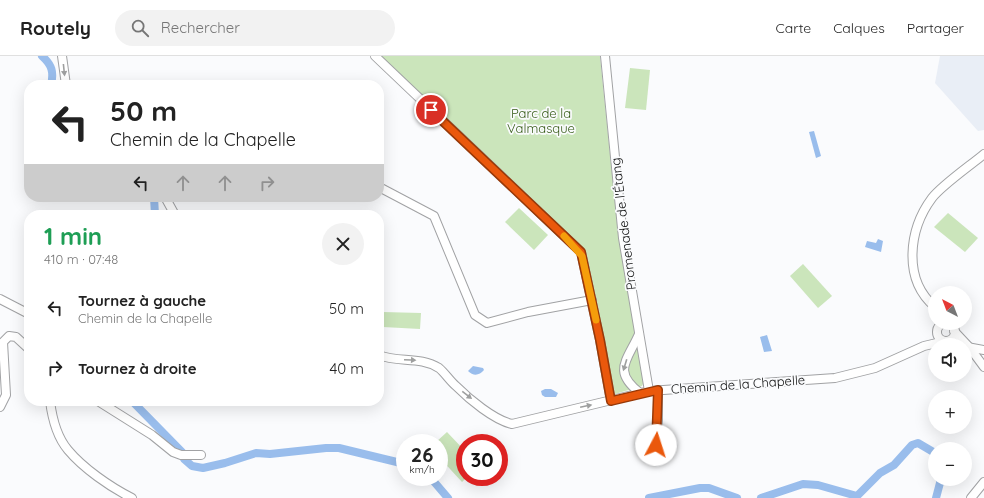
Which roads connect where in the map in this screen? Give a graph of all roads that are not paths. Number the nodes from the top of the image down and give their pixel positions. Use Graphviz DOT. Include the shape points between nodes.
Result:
graph roads {
  1 [pos="62,56"];
  2 [pos="375,56"];
  3 [pos="605,56"];
  4 [pos="65,80"];
  5 [pos="984,154"];
  6 [pos="384,190"];
  7 [pos="0,299"];
  8 [pos="928,299"];
  9 [pos="592,300"];
  10 [pos="24,311"];
  11 [pos="936,330"];
  12 [pos="954,330"];
  13 [pos="639,334"];
  14 [pos="960,338"];
  15 [pos="24,345"];
  16 [pos="928,345"];
  17 [pos="924,346"];
  18 [pos="972,348"];
  19 [pos="984,350"];
  20 [pos="972,353"];
  21 [pos="384,358"];
  22 [pos="984,367"];
  23 [pos="653,391"];
  24 [pos="640,393"];
  25 [pos="611,401"];
  26 [pos="0,406"];
  27 [pos="51,406"];
  28 [pos="106,406"];
  29 [pos="201,455"];
  30 [pos="654,455"];
  31 [pos="984,482"];
  32 [pos="132,498"];
  33 [pos="971,498"];
  1 -- 4 [label="street, one-way"];
  2 -- 9 [label="street" via="578,249 582,256"];
  3 -- 13 [label="street, Promenade de l'Étang" via="623,238"];
  5 -- 8 [label="street" via="933,197 917,224 912,255 915,274"];
  6 -- 9 [label="street" via="434,216 475,315 481,320 487,323"];
  7 -- 10 [label="street"];
  9 -- 25 [label="street"];
  11 -- 17 [label="street, Chemin de la Chapelle"];
  12 -- 14 [label="street"];
  13 -- 23 [label="street, Promenade de l'Étang"];
  13 -- 24 [label="street, one-way" via="623,369 626,379"];
  15 -- 26 [label="street" via="9,336 3,342 6,395"];
  16 -- 17 [label="street, Chemin de la Chapelle"];
  17 -- 23 [label="street, Chemin de la Chapelle" via="875,368 835,378"];
  18 -- 19 [label="street"];
  20 -- 22 [label="street"];
  21 -- 25 [label="street, Chemin de la Chapelle, one-way" via="424,361 439,369 457,388 491,414 512,424"];
  23 -- 24 [label="street, Chemin de la Chapelle"];
  23 -- 30 [label="street, Promenade de l'Étang" via="658,420"];
  24 -- 25 [label="street, Chemin de la Chapelle"];
  27 -- 32 [label="street" via="56,429 68,450 114,489"];
  28 -- 29 [label="street" via="152,435 173,452"];
  31 -- 33 [label="street"];
}
